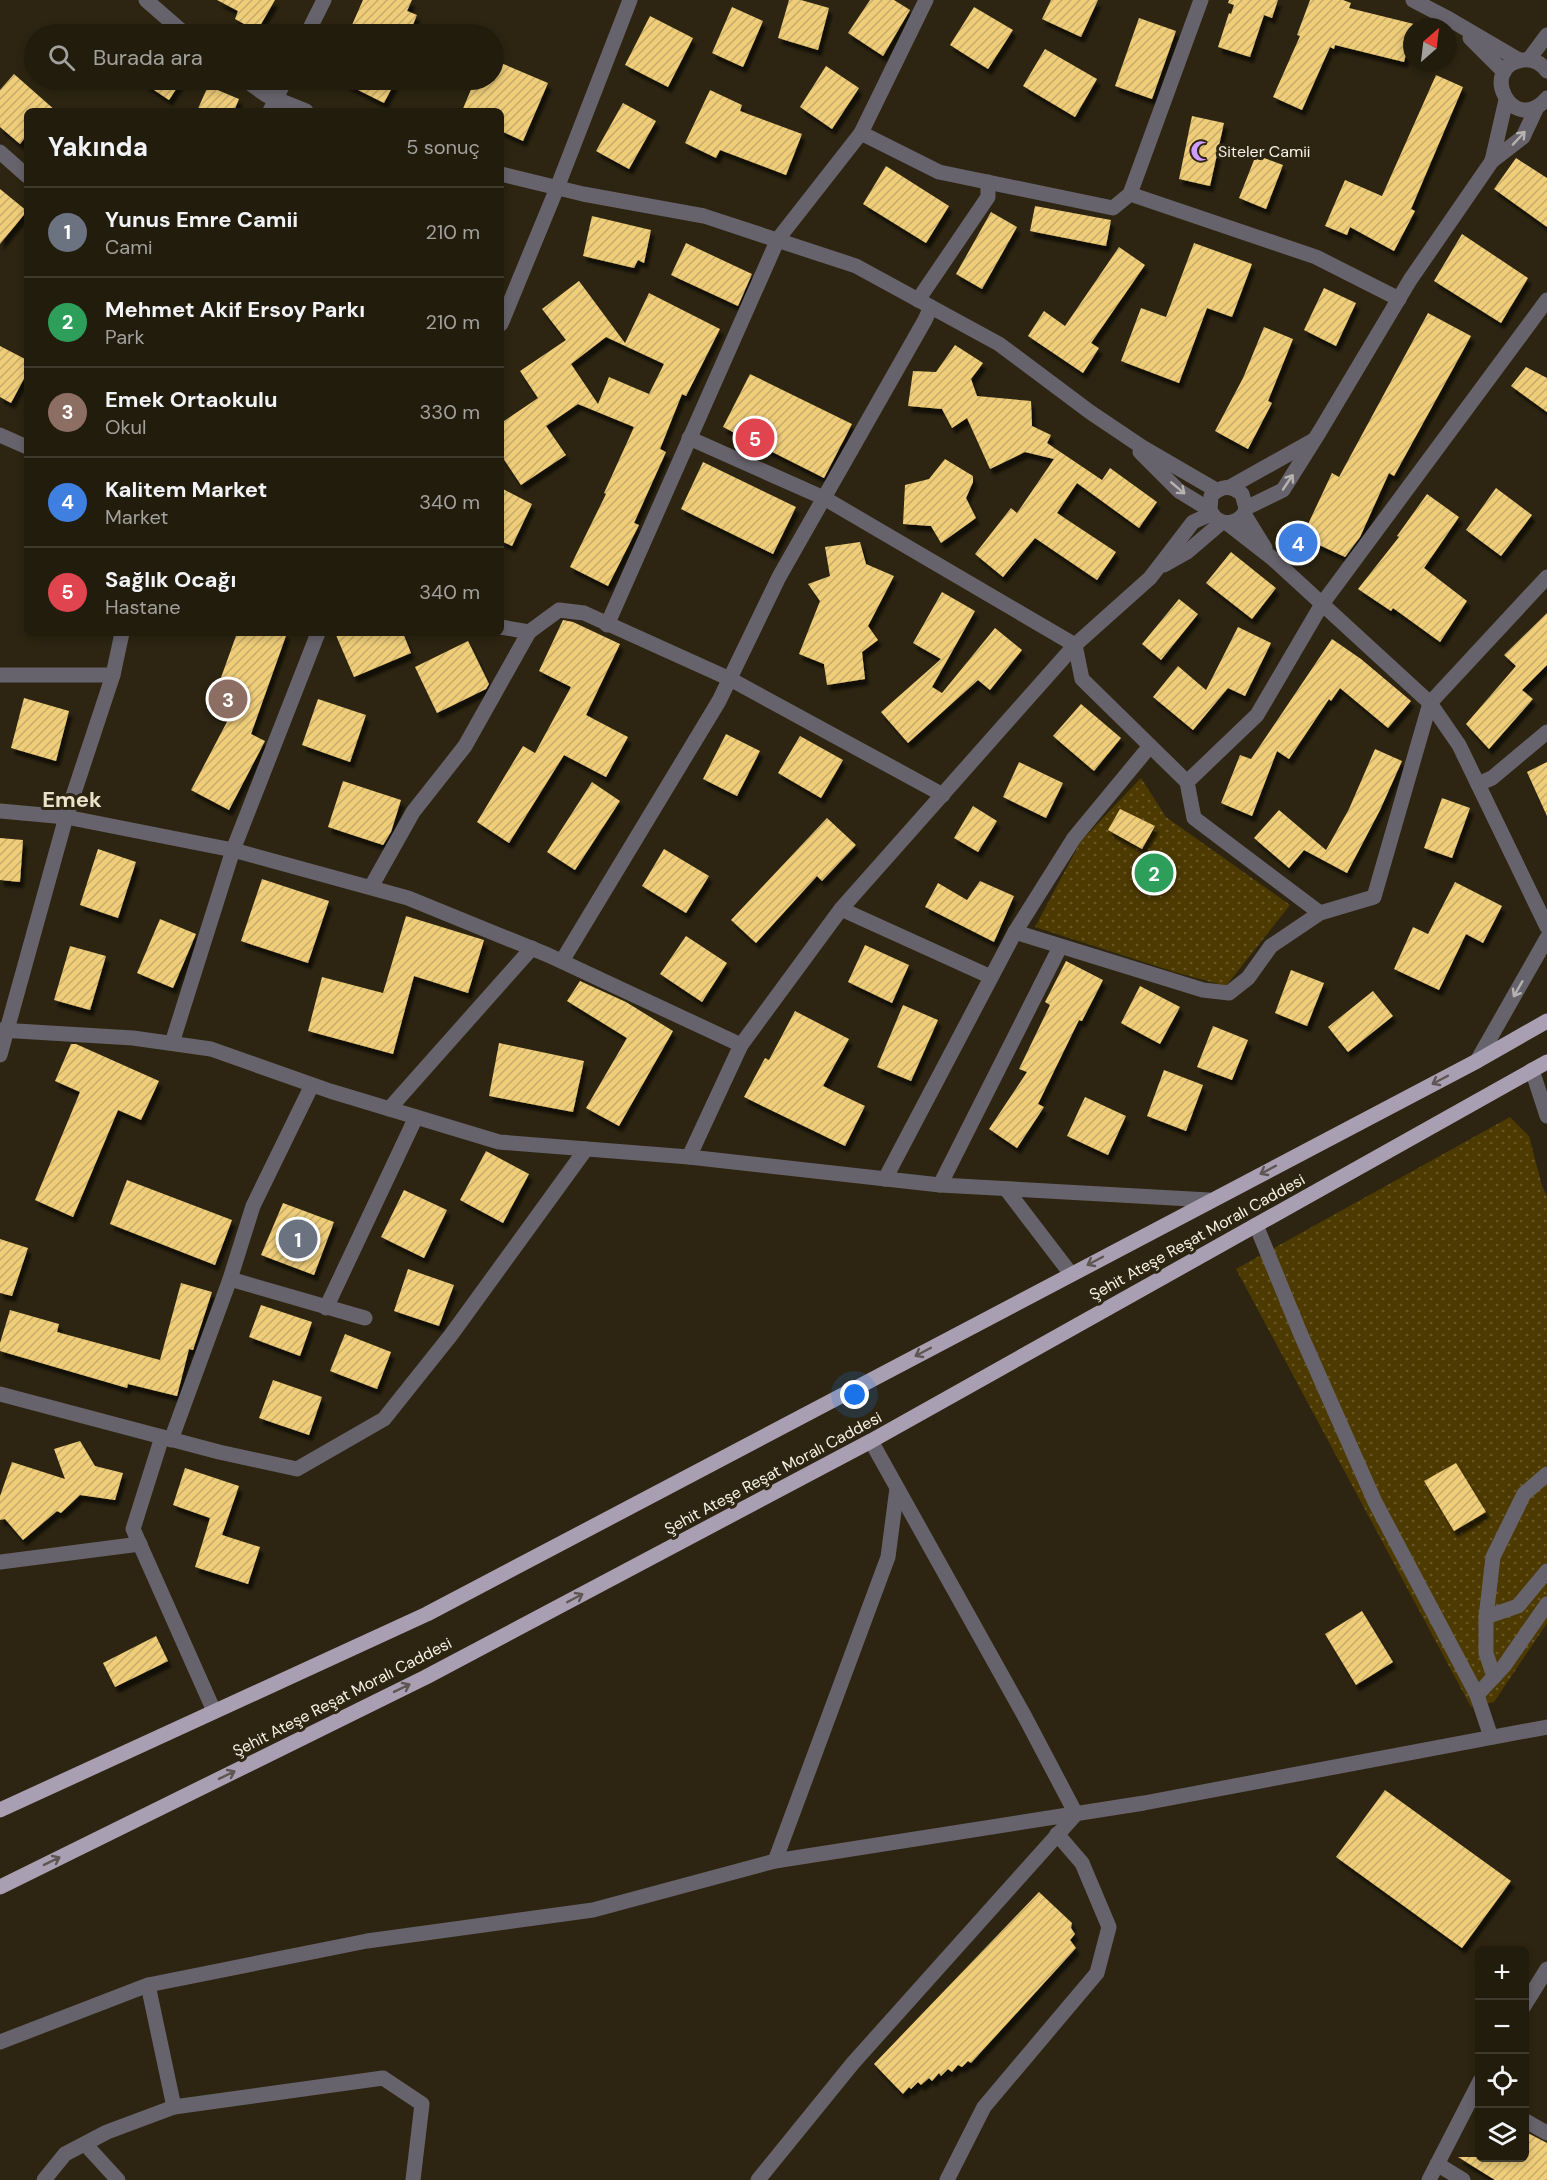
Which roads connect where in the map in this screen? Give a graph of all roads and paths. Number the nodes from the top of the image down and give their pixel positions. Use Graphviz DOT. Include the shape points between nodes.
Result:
graph roads {
  1 [pos="146,0"];
  2 [pos="324,0"];
  3 [pos="630,0"];
  4 [pos="926,0"];
  5 [pos="1201,0"];
  6 [pos="1413,0"];
  7 [pos="1448,18"];
  8 [pos="1457,23"];
  9 [pos="174,24"];
  10 [pos="312,24"];
  11 [pos="1457,24"];
  12 [pos="1547,35"];
  13 [pos="1524,60"];
  14 [pos="1546,68"];
  15 [pos="1504,72"];
  16 [pos="259,90"];
  17 [pos="280,90"];
  18 [pos="1506,100"];
  19 [pos="273,105"];
  20 [pos="1543,107"];
  21 [pos="290,108"];
  22 [pos="861,133"];
  23 [pos="0,152"];
  24 [pos="1492,161"];
  25 [pos="24,173"];
  26 [pos="504,175"];
  27 [pos="988,182"];
  28 [pos="557,188"];
  29 [pos="1130,194"];
  30 [pos="778,239"];
  31 [pos="1399,299"];
  32 [pos="1547,300"];
  33 [pos="924,304"];
  34 [pos="504,317"];
  35 [pos="1121,433"];
  36 [pos="0,435"];
  37 [pos="689,438"];
  38 [pos="1315,439"];
  39 [pos="24,446"];
  40 [pos="1223,489"];
  41 [pos="824,498"];
  42 [pos="1245,511"];
  43 [pos="1218,517"];
  44 [pos="1272,558"];
  45 [pos="1547,577"];
  46 [pos="1322,604"];
  47 [pos="607,625"];
  48 [pos="504,628"];
  49 [pos="529,632"];
  50 [pos="121,636"];
  51 [pos="317,636"];
  52 [pos="1075,645"];
  53 [pos="0,675"];
  54 [pos="113,675"];
  55 [pos="730,679"];
  56 [pos="1430,703"];
  57 [pos="1547,732"];
  58 [pos="1150,746"];
  59 [pos="1187,782"];
  60 [pos="1478,784"];
  61 [pos="943,795"];
  62 [pos="0,812"];
  63 [pos="66,817"];
  64 [pos="233,850"];
  65 [pos="371,887"];
  66 [pos="841,909"];
  67 [pos="1320,913"];
  68 [pos="1547,927"];
  69 [pos="1015,932"];
  70 [pos="1547,938"];
  71 [pos="1060,947"];
  72 [pos="532,948"];
  73 [pos="562,961"];
  74 [pos="991,977"];
  75 [pos="1547,1021"];
  76 [pos="3,1031"];
  77 [pos="172,1043"];
  78 [pos="741,1045"];
  79 [pos="0,1055"];
  80 [pos="1477,1061"];
  81 [pos="1547,1062"];
  82 [pos="1532,1070"];
  83 [pos="312,1085"];
  84 [pos="389,1109"];
  85 [pos="1547,1116"];
  86 [pos="416,1117"];
  87 [pos="586,1149"];
  88 [pos="688,1157"];
  89 [pos="885,1179"];
  90 [pos="940,1185"];
  91 [pos="1006,1189"];
  92 [pos="1209,1200"];
  93 [pos="1256,1225"];
  94 [pos="1071,1274"];
  95 [pos="230,1279"];
  96 [pos="326,1308"];
  97 [pos="365,1318"];
  98 [pos="0,1394"];
  99 [pos="166,1438"];
  100 [pos="871,1441"];
  101 [pos="1547,1474"];
  102 [pos="897,1488"];
  103 [pos="140,1544"];
  104 [pos="0,1562"];
  105 [pos="1547,1571"];
  106 [pos="1547,1604"];
  107 [pos="1486,1617"];
  108 [pos="1494,1677"];
  109 [pos="1477,1695"];
  110 [pos="214,1711"];
  111 [pos="1547,1727"];
  112 [pos="1491,1737"];
  113 [pos="0,1810"];
  114 [pos="1076,1814"];
  115 [pos="1058,1834"];
  116 [pos="775,1861"];
  117 [pos="0,1887"];
  118 [pos="1547,1969"];
  119 [pos="148,1985"];
  120 [pos="1528,2000"];
  121 [pos="0,2042"];
  122 [pos="1475,2092"];
  123 [pos="174,2107"];
  124 [pos="1529,2123"];
  125 [pos="1547,2133"];
  126 [pos="86,2144"];
  127 [pos="1437,2164"];
  128 [pos="44,2180"];
  129 [pos="118,2180"];
  130 [pos="413,2180"];
  131 [pos="758,2180"];
  132 [pos="947,2180"];
  133 [pos="1429,2180"];
  134 [pos="1463,2180"];
  1 -- 9 [label="street"];
  2 -- 10 [label="street"];
  3 -- 28 [label="street"];
  4 -- 22 [label="street"];
  5 -- 29 [label="street"];
  6 -- 7 [label="street"];
  8 -- 13 [label="street"];
  11 -- 15 [label="street"];
  12 -- 13 [label="street"];
  13 -- 14 [label="street"];
  13 -- 15 [label="street"];
  15 -- 18 [label="street" via="1501,82"];
  16 -- 19 [label="street"];
  17 -- 19 [label="street"];
  18 -- 20 [label="street" via="1523,110"];
  18 -- 24 [label="street"];
  19 -- 21 [label="street"];
  24 -- 20 [label="street, one-way" via="1523,137"];
  22 -- 27 [label="street" via="939,172"];
  22 -- 30 [label="street"];
  23 -- 25 [label="street"];
  24 -- 31 [label="street"];
  26 -- 28 [label="street"];
  27 -- 29 [label="street" via="1113,208"];
  27 -- 33 [label="street" via="988,197"];
  28 -- 30 [label="street" via="704,216"];
  28 -- 34 [label="street"];
  29 -- 31 [label="street" via="1316,257"];
  30 -- 33 [label="street" via="856,266"];
  30 -- 37 [label="street"];
  31 -- 38 [label="street"];
  32 -- 46 [label="street"];
  33 -- 35 [label="street" via="999,345"];
  33 -- 41 [label="street" via="926,320"];
  35 -- 40 [label="street"];
  35 -- 43 [label="street, one-way" via="1179,491"];
  36 -- 39 [label="street"];
  37 -- 41 [label="street"];
  37 -- 47 [label="street"];
  38 -- 40 [label="street"];
  42 -- 38 [label="street, one-way" via="1283,490"];
  40 -- 42 [label="street" via="1242,494"];
  40 -- 43 [label="street" via="1209,502"];
  41 -- 52 [label="street"];
  41 -- 55 [label="street" via="779,577"];
  42 -- 43 [label="street" via="1239,520"];
  42 -- 44 [label="street"];
  43 -- 44 [label="street"];
  43 -- 52 [label="street" via="1193,522 1153,574"];
  44 -- 46 [label="street"];
  45 -- 56 [label="street"];
  46 -- 56 [label="street"];
  46 -- 59 [label="street" via="1257,715"];
  47 -- 49 [label="street" via="584,613 559,610"];
  47 -- 55 [label="street"];
  48 -- 49 [label="street"];
  49 -- 65 [label="street" via="465,746 413,812"];
  50 -- 54 [label="street"];
  51 -- 64 [label="street"];
  52 -- 58 [label="street" via="1082,679"];
  52 -- 61 [label="street"];
  53 -- 54 [label="street"];
  54 -- 63 [label="street"];
  55 -- 61 [label="street"];
  55 -- 73 [label="street"];
  56 -- 60 [label="street" via="1459,745"];
  56 -- 67 [label="street" via="1374,897"];
  57 -- 60 [label="street" via="1492,778"];
  58 -- 59 [label="street"];
  58 -- 69 [label="street" via="1074,838"];
  59 -- 67 [label="street" via="1194,818"];
  60 -- 68 [label="street"];
  61 -- 66 [label="street"];
  62 -- 63 [label="street"];
  63 -- 64 [label="street"];
  63 -- 76 [label="street"];
  64 -- 65 [label="street"];
  64 -- 77 [label="street"];
  65 -- 72 [label="street" via="408,897"];
  66 -- 74 [label="street"];
  66 -- 78 [label="street"];
  67 -- 71 [label="street" via="1271,946 1248,978 1229,993 1203,990"];
  69 -- 71 [label="street"];
  69 -- 74 [label="street"];
  70 -- 80 [label="street, one-way"];
  71 -- 90 [label="street"];
  72 -- 73 [label="street"];
  72 -- 84 [label="street"];
  73 -- 78 [label="street"];
  74 -- 89 [label="street"];
  75 -- 80 [label="main road"];
  76 -- 77 [label="street"];
  76 -- 79 [label="street"];
  77 -- 83 [label="street" via="212,1049"];
  78 -- 88 [label="street"];
  80 -- 92 [label="main road, one-way"];
  81 -- 82 [label="main road, Şehit Ateşe Reşat Moralı Caddesi"];
  82 -- 85 [label="street"];
  82 -- 93 [label="main road, Şehit Ateşe Reşat Moralı Caddesi"];
  83 -- 84 [label="street"];
  83 -- 95 [label="street" via="253,1206"];
  84 -- 86 [label="street"];
  86 -- 87 [label="street" via="499,1142"];
  86 -- 96 [label="street"];
  87 -- 88 [label="street"];
  87 -- 99 [label="street" via="451,1335 384,1419 297,1469"];
  88 -- 89 [label="street"];
  89 -- 90 [label="street"];
  90 -- 91 [label="street"];
  91 -- 92 [label="street"];
  91 -- 94 [label="street"];
  92 -- 94 [label="main road, one-way"];
  93 -- 100 [label="main road, Şehit Ateşe Reşat Moralı Caddesi"];
  93 -- 109 [label="street" via="1375,1502"];
  94 -- 110 [label="main road, one-way" via="427,1614"];
  95 -- 96 [label="street"];
  95 -- 99 [label="street"];
  96 -- 97 [label="street"];
  98 -- 99 [label="street"];
  99 -- 103 [label="street" via="133,1528"];
  100 -- 102 [label="street"];
  117 -- 100 [label="main road, Şehit Ateşe Reşat Moralı Caddesi, one-way" via="426,1677"];
  101 -- 107 [label="street" via="1524,1494 1493,1557"];
  102 -- 114 [label="street"];
  102 -- 116 [label="street" via="888,1557"];
  103 -- 104 [label="street"];
  103 -- 110 [label="street"];
  105 -- 107 [label="street" via="1518,1606"];
  106 -- 108 [label="street"];
  107 -- 108 [label="street" via="1486,1653"];
  108 -- 109 [label="street"];
  109 -- 112 [label="street"];
  110 -- 113 [label="main road"];
  111 -- 112 [label="street"];
  112 -- 114 [label="street"];
  114 -- 115 [label="street"];
  114 -- 116 [label="street"];
  115 -- 131 [label="street" via="853,2063"];
  115 -- 132 [label="street" via="1082,1863 1109,1927 1097,1973 984,2107"];
  116 -- 119 [label="street" via="593,1910 367,1941"];
  118 -- 120 [label="street"];
  119 -- 121 [label="street"];
  119 -- 123 [label="street"];
  122 -- 127 [label="street"];
  123 -- 126 [label="street"];
  123 -- 130 [label="street" via="383,2078 422,2104"];
  124 -- 125 [label="street"];
  126 -- 128 [label="street" via="65,2154"];
  126 -- 129 [label="street"];
  127 -- 133 [label="street"];
  127 -- 134 [label="street"];
}
